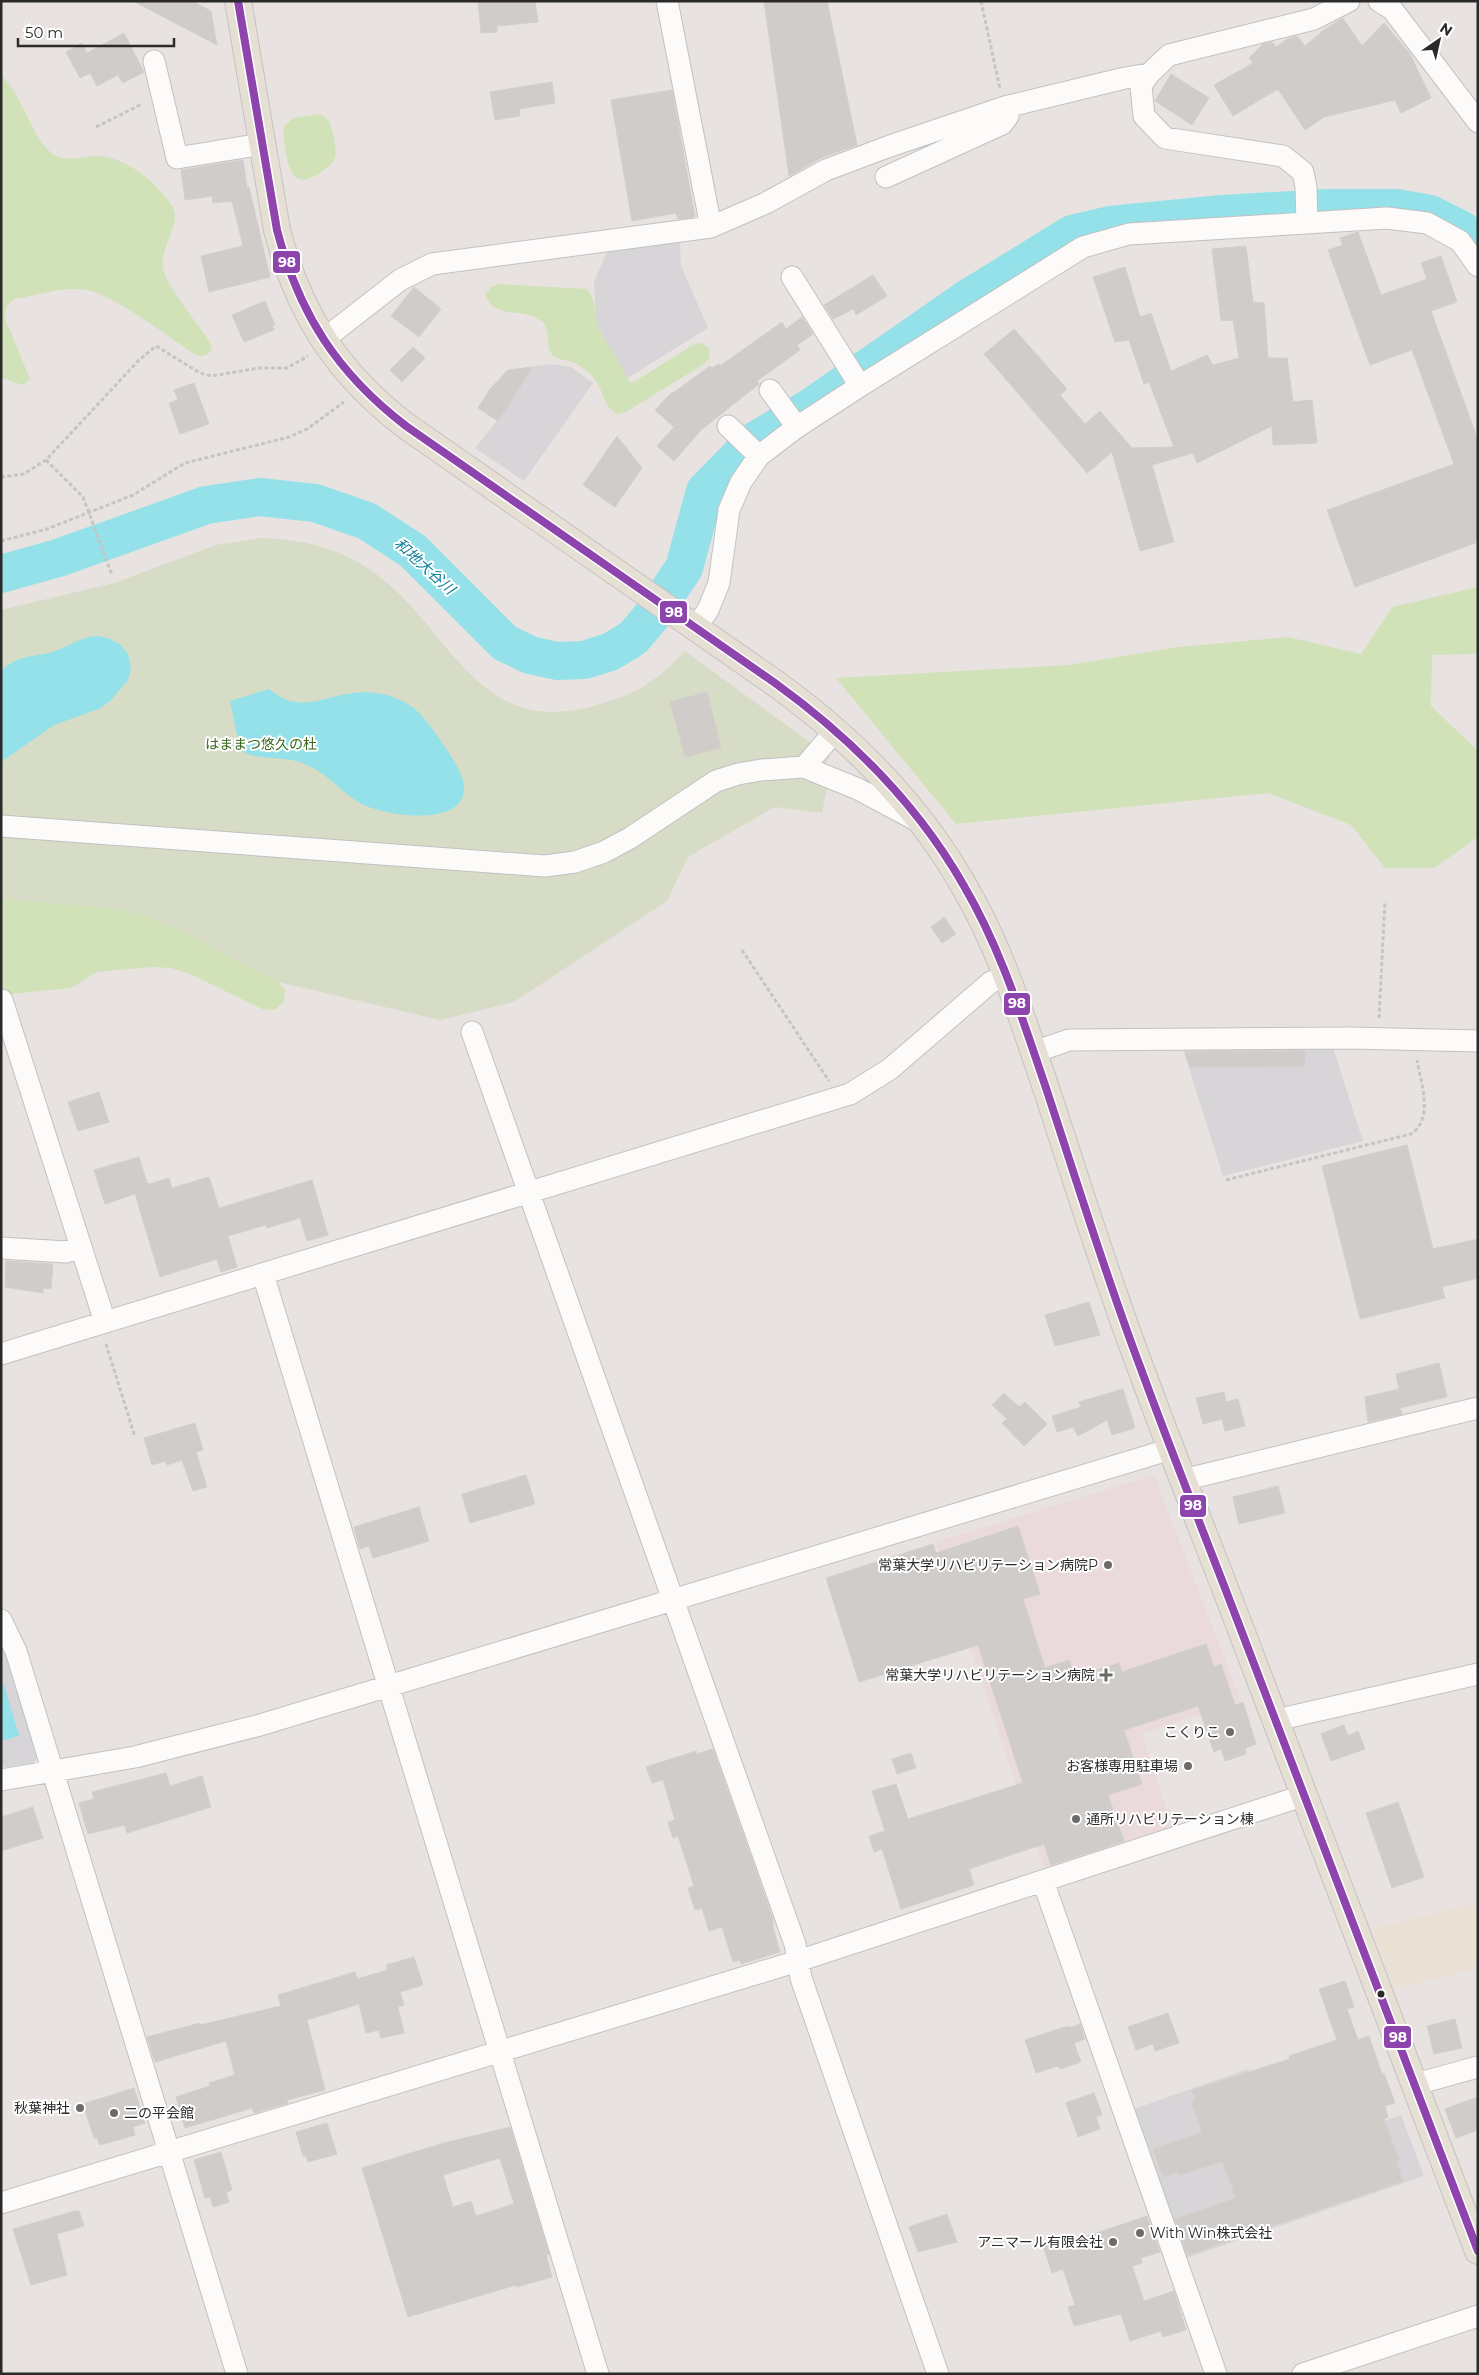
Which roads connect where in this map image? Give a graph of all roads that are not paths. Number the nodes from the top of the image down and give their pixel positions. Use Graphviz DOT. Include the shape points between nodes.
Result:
graph roads {
  1 [pos="238,1"];
  2 [pos="667,1"];
  3 [pos="1349,1"];
  4 [pos="1379,1"];
  5 [pos="154,61"];
  6 [pos="1149,74"];
  7 [pos="1004,107"];
  8 [pos="1478,122"];
  9 [pos="262,144"];
  10 [pos="886,177"];
  11 [pos="1307,220"];
  12 [pos="711,227"];
  13 [pos="1478,266"];
  14 [pos="792,277"];
  15 [pos="325,342"];
  16 [pos="860,385"];
  17 [pos="770,390"];
  18 [pos="728,426"];
  19 [pos="797,427"];
  20 [pos="759,456"];
  21 [pos="687,622"];
  22 [pos="836,730"];
  23 [pos="804,767"];
  24 [pos="923,823"];
  25 [pos="1,826"];
  26 [pos="1008,976"];
  27 [pos="2,1000"];
  28 [pos="472,1032"];
  29 [pos="1478,1041"];
  30 [pos="1034,1052"];
  31 [pos="529,1193"];
  32 [pos="81,1247"];
  33 [pos="1,1248"];
  34 [pos="263,1274"];
  35 [pos="102,1323"];
  36 [pos="1,1354"];
  37 [pos="1478,1408"];
  38 [pos="1171,1449"];
  39 [pos="1183,1480"];
  40 [pos="673,1600"];
  41 [pos="1,1620"];
  42 [pos="1478,1674"];
  43 [pos="389,1687"];
  44 [pos="1276,1720"];
  45 [pos="53,1772"];
  46 [pos="1,1780"];
  47 [pos="1305,1795"];
  48 [pos="1043,1881"];
  49 [pos="798,1961"];
  50 [pos="500,2052"];
  51 [pos="1478,2067"];
  52 [pos="1416,2084"];
  53 [pos="169,2152"];
  54 [pos="1,2203"];
  55 [pos="1478,2251"];
  56 [pos="1478,2316"];
  57 [pos="236,2374"];
  58 [pos="598,2374"];
  59 [pos="938,2374"];
  60 [pos="1216,2374"];
  61 [pos="1303,2374"];
  1 -- 9 [label="main road"];
  2 -- 12 [label="street"];
  3 -- 6 [label="street" via="1314,19 1169,55"];
  4 -- 8 [label="street" via="1392,10"];
  5 -- 9 [label="street" via="177,158"];
  6 -- 7 [label="street"];
  6 -- 11 [label="street" via="1141,86 1144,116 1165,138 1283,156 1303,172"];
  7 -- 10 [label="street" via="1008,116 1002,124"];
  7 -- 12 [label="street" via="826,170 766,204"];
  9 -- 15 [label="main road" via="284,256 303,305"];
  11 -- 13 [label="street" via="1387,218 1427,223 1460,241"];
  11 -- 16 [label="street" via="1129,234 1083,247"];
  12 -- 15 [label="street" via="432,264 400,280"];
  14 -- 16 [label="street"];
  15 -- 21 [label="main road" via="361,387 406,426"];
  16 -- 19 [label="street"];
  17 -- 19 [label="street"];
  18 -- 20 [label="street"];
  19 -- 20 [label="street"];
  20 -- 21 [label="street" via="741,482 729,510 719,583 708,610"];
  21 -- 22 [label="main road"];
  22 -- 23 [label="street"];
  22 -- 24 [label="main road" via="879,771"];
  23 -- 24 [label="street" via="858,789"];
  23 -- 25 [label="street" via="738,774 716,781 604,852 575,862 545,866"];
  24 -- 26 [label="main road" via="978,910"];
  26 -- 30 [label="main road"];
  26 -- 31 [label="street" via="991,982 870,1084 838,1099"];
  27 -- 32 [label="street"];
  28 -- 31 [label="street"];
  29 -- 30 [label="street" via="1069,1040"];
  30 -- 38 [label="main road" via="1140,1367"];
  31 -- 34 [label="street"];
  31 -- 40 [label="street"];
  32 -- 33 [label="street" via="66,1252"];
  32 -- 35 [label="street"];
  34 -- 35 [label="street"];
  34 -- 43 [label="street"];
  35 -- 36 [label="street"];
  37 -- 39 [label="street"];
  38 -- 39 [label="main road"];
  38 -- 40 [label="street"];
  39 -- 44 [label="main road"];
  40 -- 43 [label="street"];
  40 -- 49 [label="street"];
  41 -- 45 [label="street" via="16,1651"];
  42 -- 44 [label="street"];
  43 -- 45 [label="street" via="206,1740"];
  43 -- 50 [label="street"];
  44 -- 47 [label="main road"];
  45 -- 46 [label="street"];
  45 -- 53 [label="street"];
  47 -- 48 [label="street"];
  47 -- 52 [label="main road"];
  48 -- 49 [label="street"];
  48 -- 60 [label="street"];
  49 -- 50 [label="street"];
  49 -- 59 [label="street" via="801,1978"];
  50 -- 53 [label="street"];
  50 -- 58 [label="street"];
  51 -- 52 [label="street"];
  52 -- 55 [label="main road"];
  53 -- 54 [label="street"];
  53 -- 57 [label="street"];
  56 -- 61 [label="street"];
}
